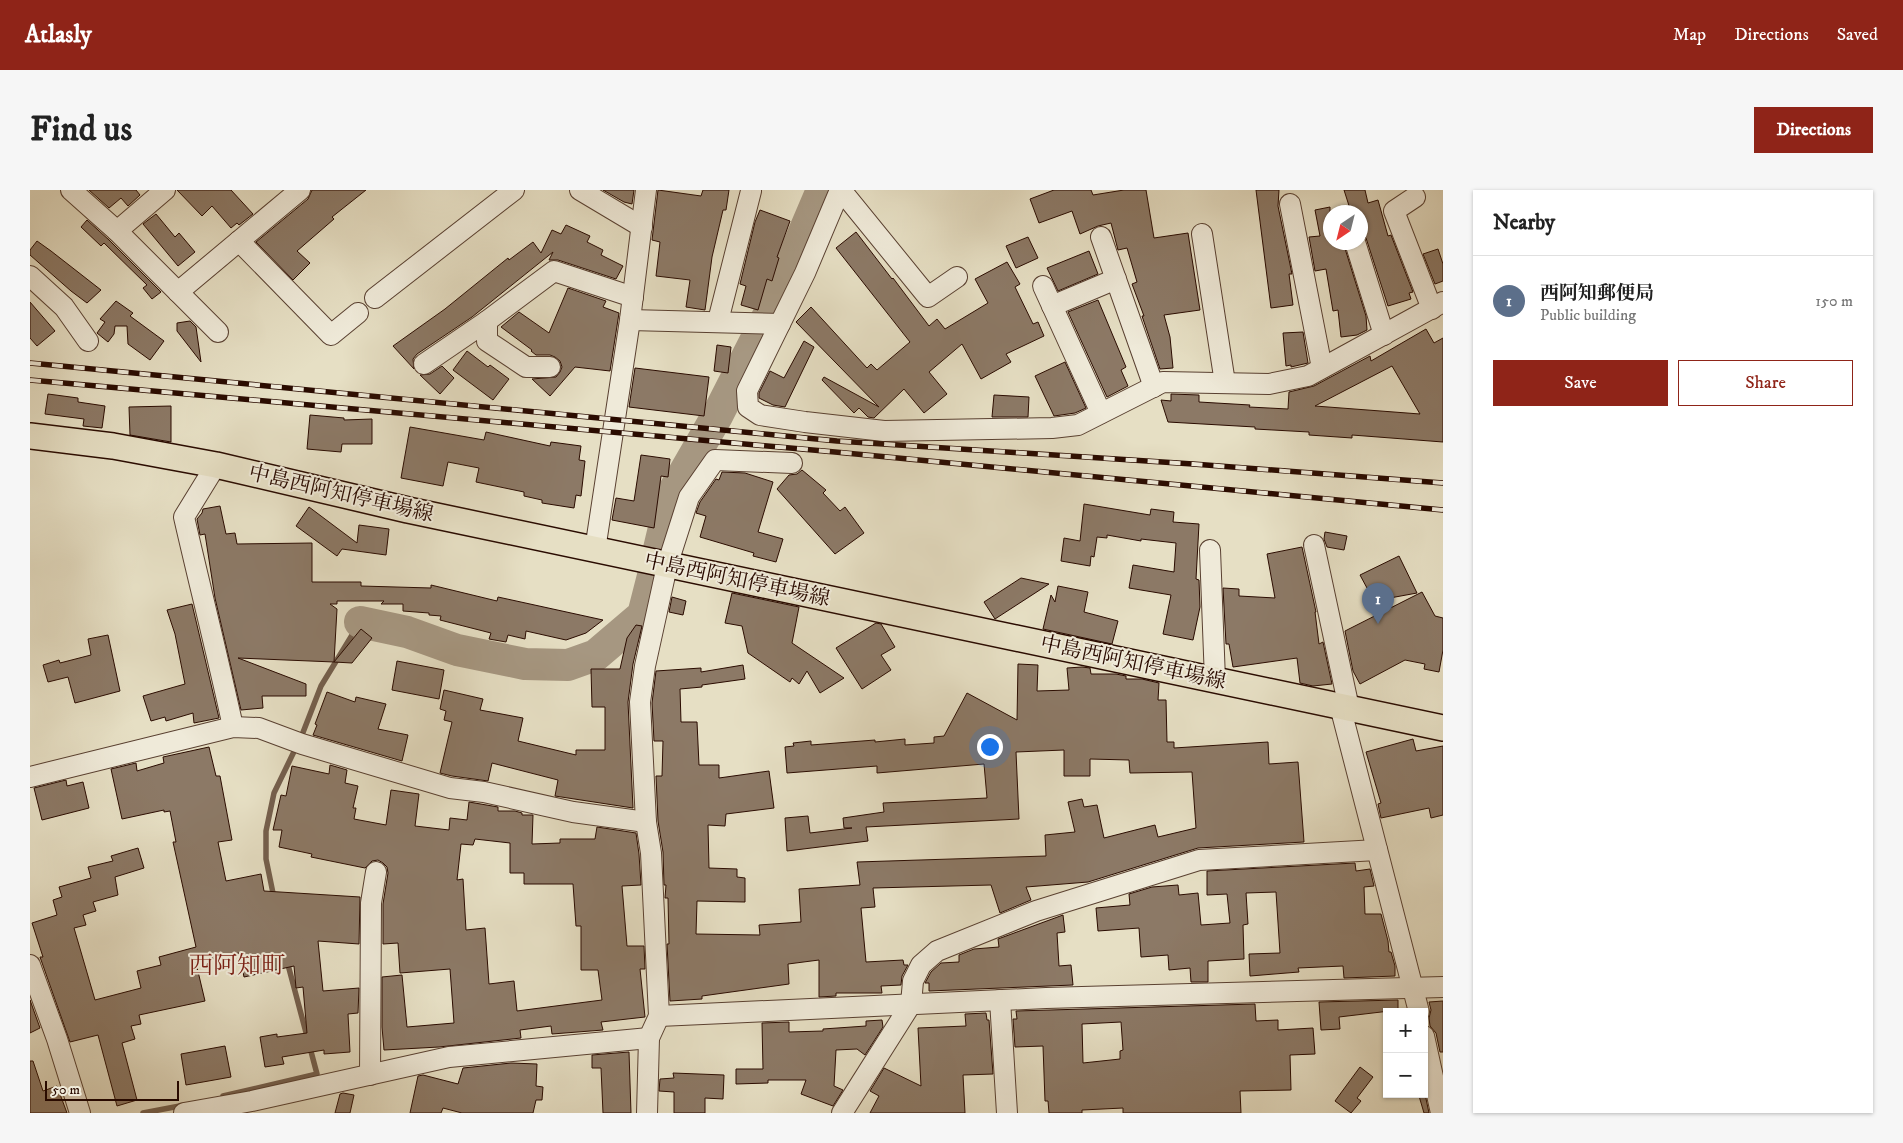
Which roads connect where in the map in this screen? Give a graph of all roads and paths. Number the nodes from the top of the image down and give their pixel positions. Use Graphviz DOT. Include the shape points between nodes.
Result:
graph roads {
  1 [pos="71,190"];
  2 [pos="165,190"];
  3 [pos="300,190"];
  4 [pos="514,190"];
  5 [pos="580,190"];
  6 [pos="646,190"];
  7 [pos="840,190"];
  8 [pos="751,191"];
  9 [pos="1415,197"];
  10 [pos="1290,204"];
  11 [pos="642,227"];
  12 [pos="117,232"];
  13 [pos="1202,234"];
  14 [pos="1101,236"];
  15 [pos="239,241"];
  16 [pos="1357,250"];
  17 [pos="30,276"];
  18 [pos="957,277"];
  19 [pos="1116,279"];
  20 [pos="1043,286"];
  21 [pos="178,292"];
  22 [pos="633,297"];
  23 [pos="376,298"];
  24 [pos="1052,306"];
  25 [pos="1437,306"];
  26 [pos="358,313"];
  27 [pos="630,320"];
  28 [pos="487,321"];
  29 [pos="718,321"];
  30 [pos="769,323"];
  31 [pos="218,332"];
  32 [pos="1384,335"];
  33 [pos="88,341"];
  34 [pos="424,364"];
  35 [pos="550,367"];
  36 [pos="1322,368"];
  37 [pos="1225,383"];
  38 [pos="1154,387"];
  39 [pos="1101,413"];
  40 [pos="30,436"];
  41 [pos="792,463"];
  42 [pos="216,465"];
  43 [pos="1314,544"];
  44 [pos="595,550"];
  45 [pos="1210,550"];
  46 [pos="667,566"];
  47 [pos="1215,680"];
  48 [pos="1345,707"];
  49 [pos="233,727"];
  50 [pos="1443,727"];
  51 [pos="30,777"];
  52 [pos="646,822"];
  53 [pos="1377,850"];
  54 [pos="376,872"];
  55 [pos="30,965"];
  56 [pos="1443,986"];
  57 [pos="1414,988"];
  58 [pos="1000,1000"];
  59 [pos="911,1004"];
  60 [pos="1418,1008"];
  61 [pos="659,1016"];
  62 [pos="649,1038"];
  63 [pos="1428,1053"];
  64 [pos="370,1075"];
  65 [pos="235,1109"];
  66 [pos="80,1113"];
  67 [pos="184,1113"];
  68 [pos="647,1113"];
  69 [pos="842,1113"];
  70 [pos="1008,1113"];
  71 [pos="1441,1113"];
  1 -- 12 [label="street"];
  2 -- 12 [label="street"];
  3 -- 15 [label="street"];
  4 -- 23 [label="street"];
  5 -- 11 [label="street"];
  6 -- 11 [label="street"];
  7 -- 18 [label="street" via="928,297"];
  7 -- 30 [label="street" via="805,274"];
  8 -- 29 [label="street"];
  9 -- 25 [label="street" via="1394,211"];
  10 -- 36 [label="street"];
  11 -- 22 [label="street"];
  12 -- 21 [label="street"];
  13 -- 37 [label="street"];
  14 -- 19 [label="street"];
  15 -- 21 [label="street"];
  15 -- 26 [label="street" via="331,336"];
  16 -- 32 [label="street"];
  17 -- 33 [label="street" via="64,307"];
  19 -- 24 [label="street"];
  19 -- 38 [label="street"];
  20 -- 24 [label="street"];
  21 -- 31 [label="street"];
  22 -- 27 [label="street"];
  22 -- 28 [label="street" via="554,271"];
  24 -- 39 [label="street"];
  25 -- 32 [label="street"];
  27 -- 29 [label="street"];
  27 -- 44 [label="street"];
  28 -- 34 [label="street"];
  28 -- 35 [label="street" via="487,341 526,366"];
  29 -- 30 [label="street"];
  30 -- 39 [label="street" via="747,391 748,407 760,415 884,431 1052,428 1078,425"];
  32 -- 36 [label="street"];
  36 -- 37 [label="street" via="1308,376 1269,384"];
  37 -- 38 [label="street" via="1164,382"];
  38 -- 39 [label="street"];
  40 -- 42 [label="main road, 中島西阿知停車場線" via="113,446"];
  41 -- 46 [label="street" via="715,460 689,497"];
  42 -- 44 [label="main road, 中島西阿知停車場線"];
  42 -- 49 [label="street" via="184,517"];
  43 -- 48 [label="street"];
  44 -- 46 [label="main road, 中島西阿知停車場線"];
  45 -- 47 [label="street"];
  46 -- 47 [label="main road, 中島西阿知停車場線"];
  46 -- 52 [label="street" via="640,702"];
  47 -- 48 [label="main road, 中島西阿知停車場線"];
  48 -- 50 [label="main road, 中島西阿知停車場線"];
  48 -- 53 [label="street"];
  49 -- 51 [label="street"];
  49 -- 52 [label="street" via="260,728 450,788 484,792 573,812"];
  52 -- 61 [label="street" via="651,852"];
  53 -- 57 [label="street"];
  53 -- 59 [label="street" via="1199,860 1036,911 936,952 921,965 913,981"];
  54 -- 64 [label="street" via="371,903"];
  55 -- 66 [label="street" via="58,1039"];
  56 -- 57 [label="street"];
  57 -- 58 [label="street"];
  57 -- 60 [label="street"];
  58 -- 59 [label="street"];
  58 -- 70 [label="street"];
  59 -- 61 [label="street"];
  59 -- 69 [label="street"];
  61 -- 62 [label="street"];
  62 -- 64 [label="street" via="449,1057"];
  62 -- 68 [label="street"];
  63 -- 71 [label="street"];
  64 -- 65 [label="street"];
  65 -- 67 [label="street"];
}
